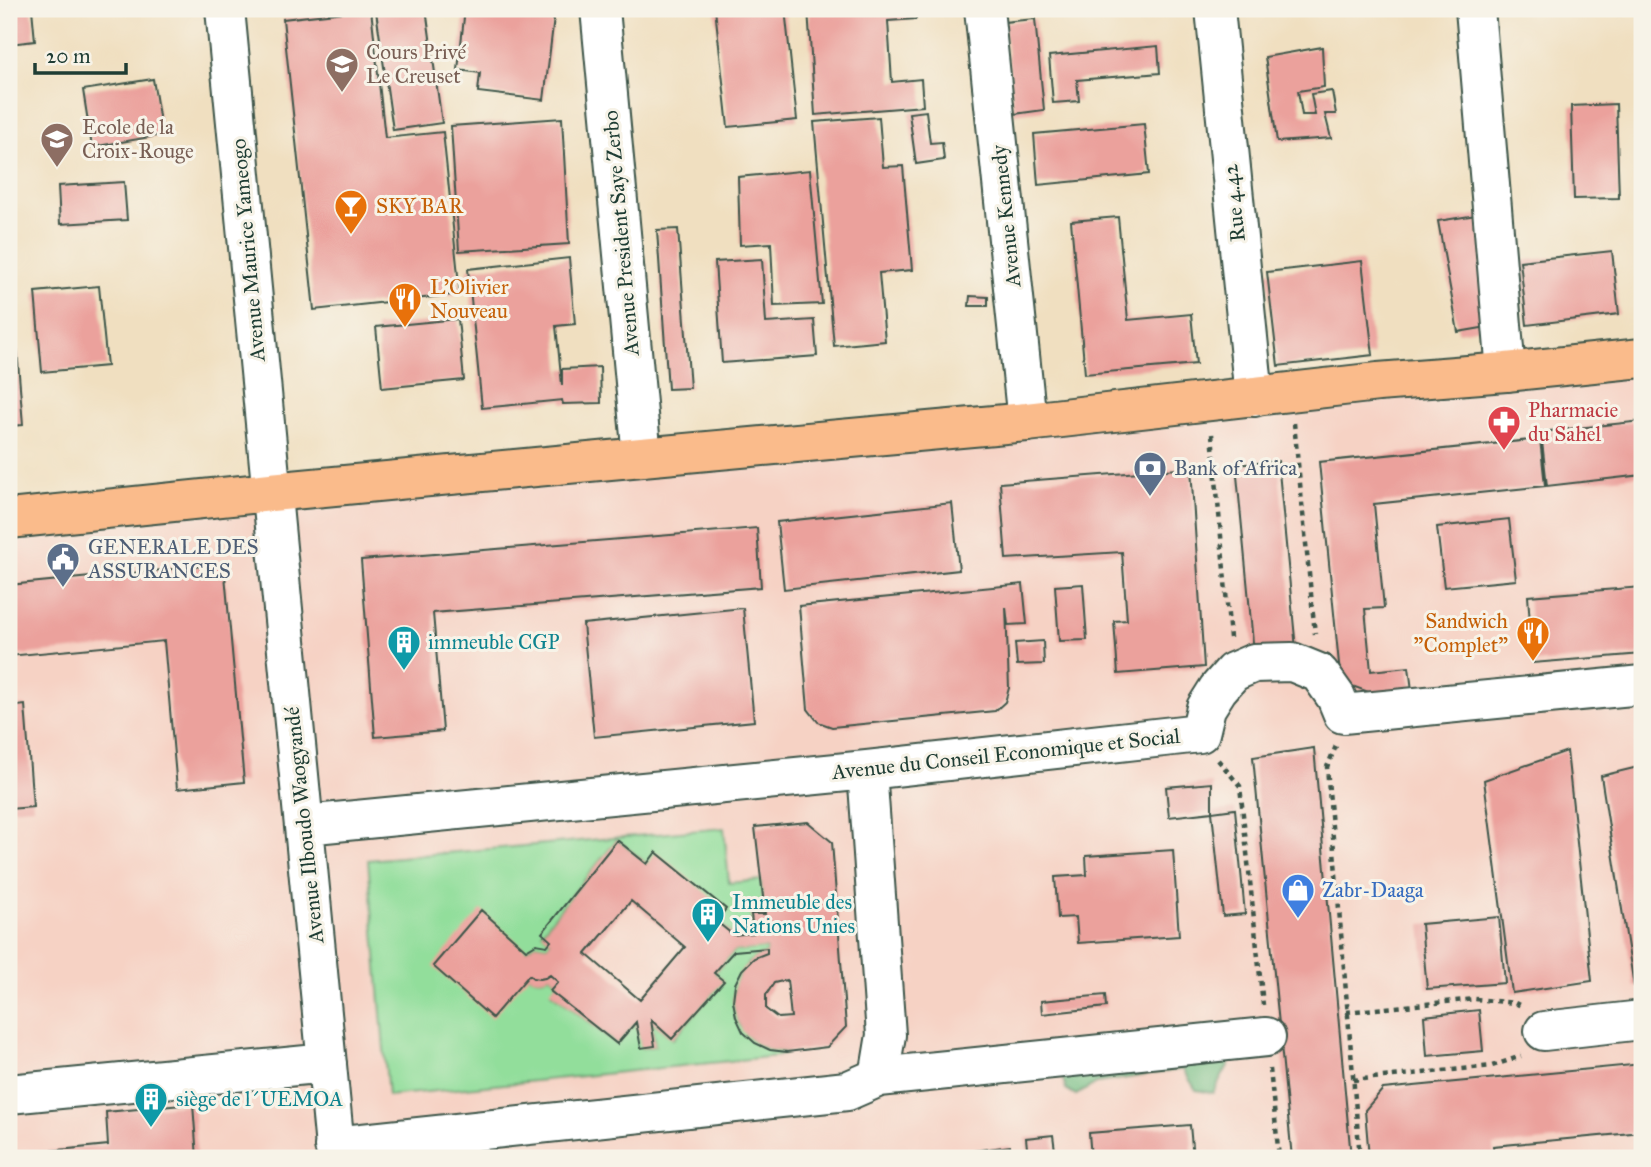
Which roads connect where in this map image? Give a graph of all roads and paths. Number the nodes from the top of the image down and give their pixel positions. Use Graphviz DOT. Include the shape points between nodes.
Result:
graph roads {
  1 [pos="226,9"];
  2 [pos="600,9"];
  3 [pos="984,9"];
  4 [pos="1214,9"];
  5 [pos="1475,9"];
  6 [pos="1642,358"];
  7 [pos="1506,372"];
  8 [pos="1272,395"];
  9 [pos="1209,402"];
  10 [pos="1027,422"];
  11 [pos="642,457"];
  12 [pos="271,492"];
  13 [pos="9,519"];
  14 [pos="1233,672"];
  15 [pos="1320,673"];
  16 [pos="1642,685"];
  17 [pos="1343,714"];
  18 [pos="1200,733"];
  19 [pos="867,770"];
  20 [pos="304,825"];
  21 [pos="1346,1012"];
  22 [pos="1642,1020"];
  23 [pos="1544,1031"];
  24 [pos="1266,1037"];
  25 [pos="327,1063"];
  26 [pos="879,1077"];
  27 [pos="1353,1080"];
  28 [pos="9,1094"];
  29 [pos="335,1152"];
  30 [pos="1279,1158"];
  31 [pos="1360,1158"];
  1 -- 12 [label="street, Avenue Maurice Yameogo"];
  2 -- 11 [label="street, Avenue President Saye Zerbo"];
  3 -- 10 [label="street, Avenue Kennedy"];
  4 -- 8 [label="street, Rue 4.42"];
  5 -- 7 [label="street"];
  6 -- 7 [label="main road"];
  7 -- 8 [label="main road"];
  8 -- 9 [label="main road"];
  8 -- 15 [label="path"];
  9 -- 10 [label="main road"];
  9 -- 14 [label="path"];
  10 -- 11 [label="main road"];
  11 -- 12 [label="main road"];
  12 -- 13 [label="main road"];
  12 -- 20 [label="street, Avenue Ilboudo Waogyandé"];
  14 -- 15 [label="street" via="1254,663 1292,662"];
  14 -- 18 [label="street, Avenue du Conseil Economique et Social" via="1206,708"];
  15 -- 17 [label="street"];
  16 -- 17 [label="street"];
  17 -- 21 [label="path" via="1327,767"];
  18 -- 19 [label="street, Avenue du Conseil Economique et Social"];
  18 -- 24 [label="path" via="1240,786"];
  19 -- 20 [label="street, Avenue du Conseil Economique et Social"];
  19 -- 26 [label="street" via="887,1035"];
  20 -- 25 [label="street, Avenue Ilboudo Waogyandé"];
  21 -- 23 [label="path" via="1475,999 1516,1003 1536,1012"];
  21 -- 27 [label="path"];
  22 -- 23 [label="street"];
  23 -- 27 [label="path" via="1527,1054 1492,1066"];
  24 -- 26 [label="street"];
  24 -- 30 [label="path"];
  25 -- 28 [label="street"];
  25 -- 29 [label="street, Avenue Ilboudo Waogyandé"];
  26 -- 29 [label="street" via="847,1091"];
  27 -- 31 [label="path"];
}
